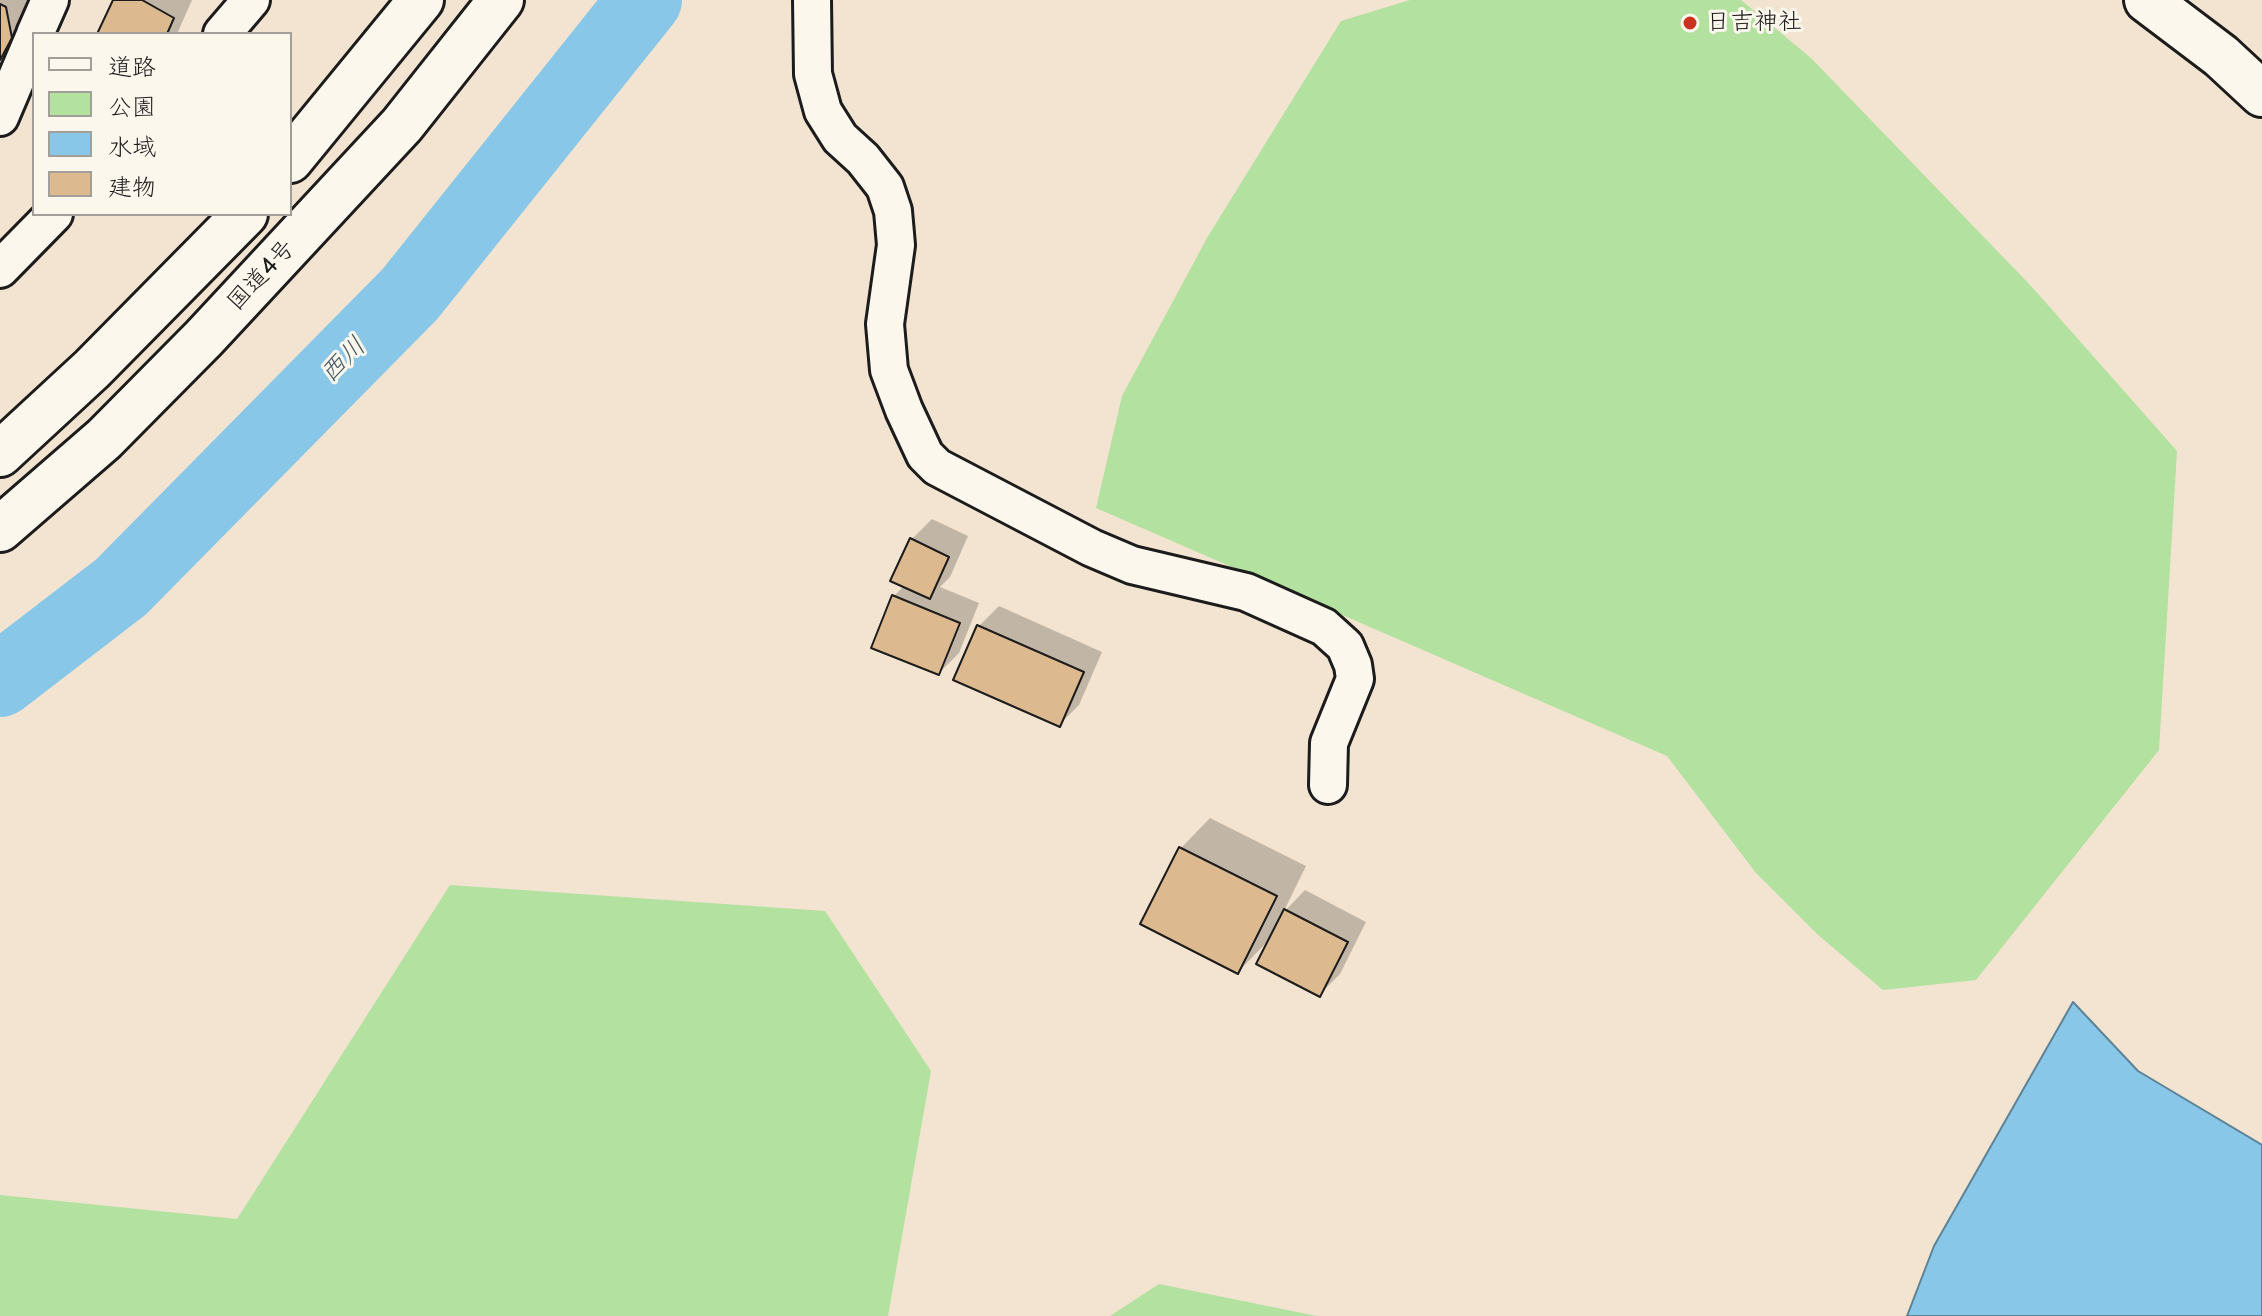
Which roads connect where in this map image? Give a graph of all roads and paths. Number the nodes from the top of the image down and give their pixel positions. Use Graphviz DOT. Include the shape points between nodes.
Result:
graph roads {
  1 [pos="50,0"];
  2 [pos="251,0"];
  3 [pos="421,0"];
  4 [pos="501,0"];
  5 [pos="812,0"];
  6 [pos="2147,0"];
  7 [pos="36,32"];
  8 [pos="224,32"];
  9 [pos="32,42"];
  10 [pos="2262,94"];
  11 [pos="0,117"];
  12 [pos="292,158"];
  13 [pos="52,216"];
  14 [pos="243,216"];
  15 [pos="0,269"];
  16 [pos="0,454"];
  17 [pos="0,529"];
  18 [pos="1328,785"];
  1 -- 7 [label="street"];
  2 -- 8 [label="street"];
  3 -- 12 [label="main road"];
  4 -- 17 [label="main road, 国道4号" via="402,125 215,327 104,439"];
  5 -- 18 [label="street" via="813,74 823,111 885,187 893,211 896,245 885,324 889,370 925,455 937,467 1092,548 1132,565 1246,592 1324,627 1345,646 1355,679 1329,743"];
  6 -- 10 [label="main road"];
  9 -- 11 [label="street"];
  13 -- 15 [label="street"];
  14 -- 16 [label="main road"];
}
